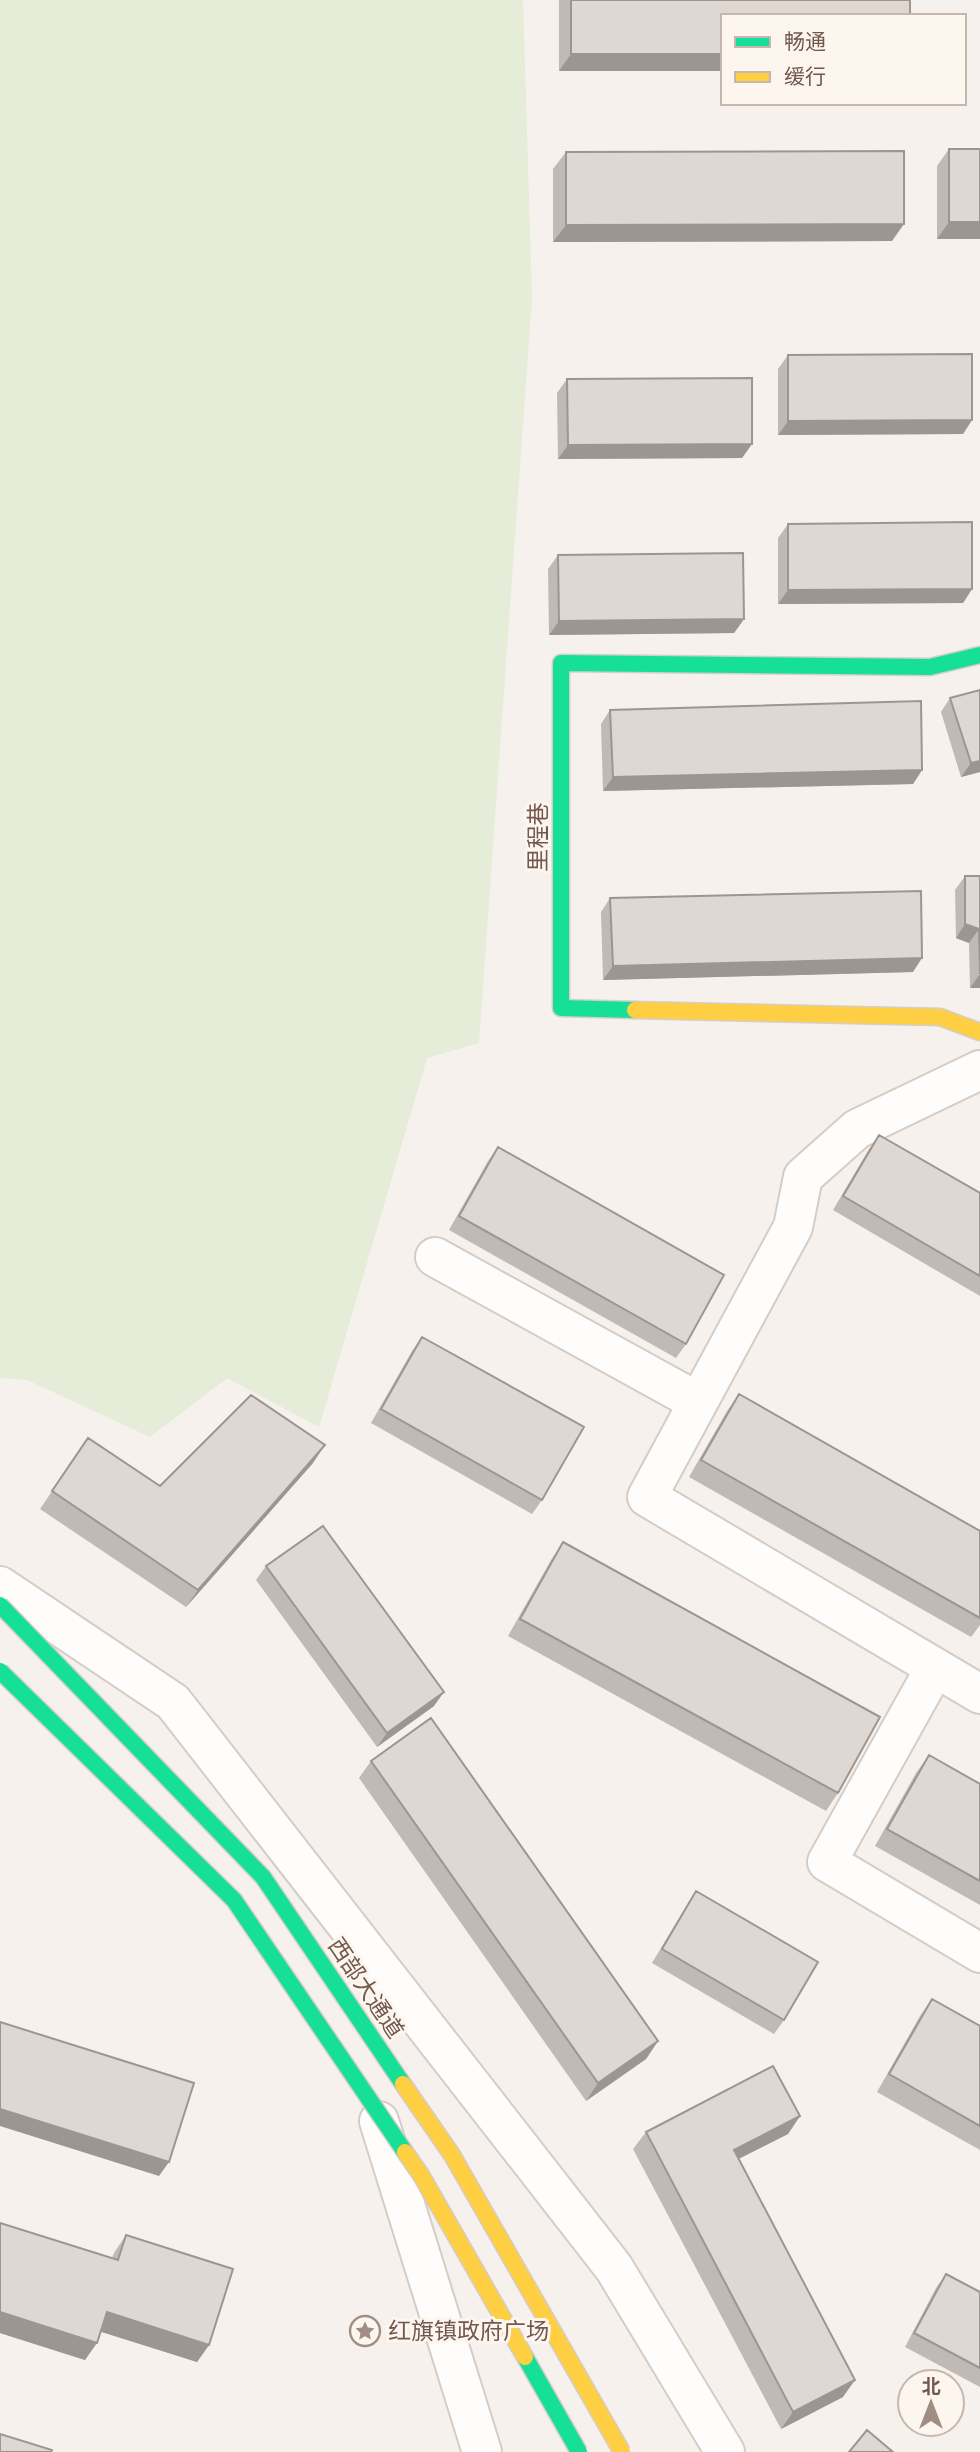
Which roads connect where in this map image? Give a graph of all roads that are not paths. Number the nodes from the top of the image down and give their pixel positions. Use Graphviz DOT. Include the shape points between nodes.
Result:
graph roads {
  1 [pos="980,655"];
  2 [pos="980,1032"];
  3 [pos="980,1070"];
  4 [pos="435,1257"];
  5 [pos="698,1402"];
  6 [pos="0,1586"];
  7 [pos="0,1605"];
  8 [pos="935,1668"];
  9 [pos="0,1671"];
  10 [pos="980,1694"];
  11 [pos="298,1861"];
  12 [pos="980,1953"];
  13 [pos="482,2452"];
  14 [pos="579,2452"];
  15 [pos="622,2452"];
  16 [pos="725,2452"];
  1 -- 2 [label="main road, 里程巷" via="930,667 561,663 561,1008 940,1017"];
  3 -- 5 [label="street" via="857,1129 803,1177 793,1227"];
  4 -- 5 [label="street"];
  5 -- 8 [label="street" via="647,1497"];
  6 -- 11 [label="street" via="173,1702"];
  7 -- 15 [label="main road, 西部大通道, bridge" via="263,1877 452,2155"];
  8 -- 10 [label="street"];
  8 -- 12 [label="street" via="827,1862"];
  9 -- 14 [label="main road, bridge" via="234,1900 421,2175"];
  11 -- 13 [label="street"];
  11 -- 16 [label="street" via="614,2268"];
}
